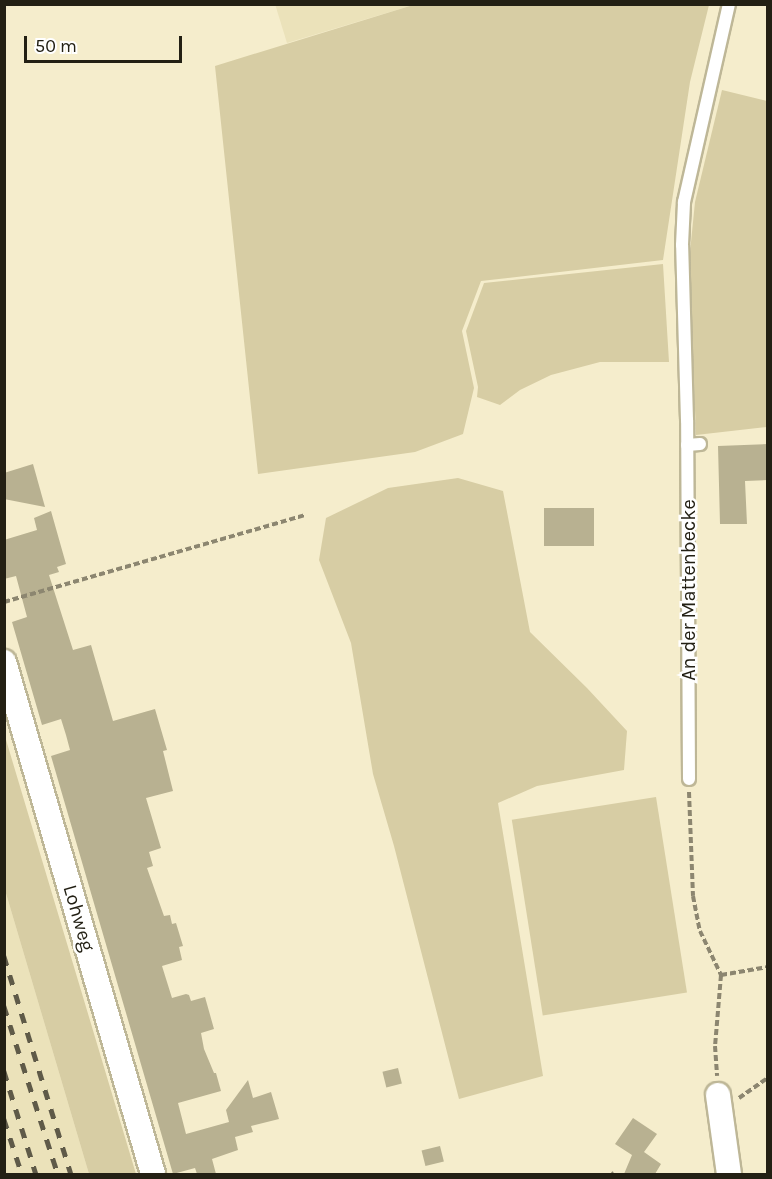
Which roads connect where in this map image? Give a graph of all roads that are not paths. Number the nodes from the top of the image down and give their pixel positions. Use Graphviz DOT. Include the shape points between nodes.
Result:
graph roads {
  1 [pos="729,4"];
  2 [pos="4,662"];
  3 [pos="689,779"];
  4 [pos="719,1103"];
  5 [pos="153,1174"];
  6 [pos="729,1174"];
  1 -- 3 [label="lane, An der Mattenbecke" via="684,202 682,245 693,445"];
  2 -- 5 [label="street, Lohweg"];
  4 -- 6 [label="street"];
}
